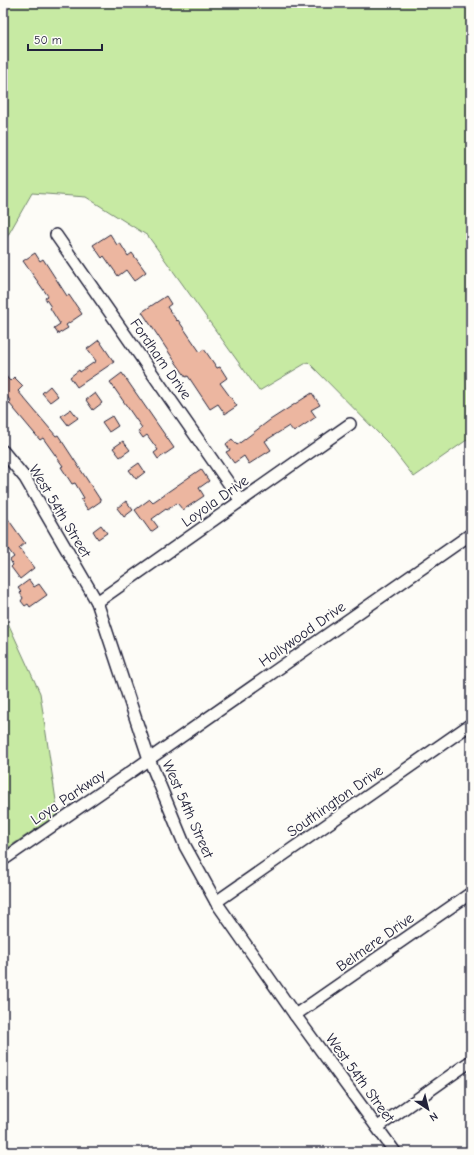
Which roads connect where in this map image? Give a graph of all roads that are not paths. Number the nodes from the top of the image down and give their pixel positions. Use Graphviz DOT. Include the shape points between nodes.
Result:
graph roads {
  1 [pos="56,235"];
  2 [pos="350,424"];
  3 [pos="3,451"];
  4 [pos="241,501"];
  5 [pos="471,534"];
  6 [pos="97,602"];
  7 [pos="471,724"];
  8 [pos="149,759"];
  9 [pos="3,860"];
  10 [pos="471,893"];
  11 [pos="216,902"];
  12 [pos="296,1016"];
  13 [pos="471,1061"];
  14 [pos="378,1127"];
  15 [pos="395,1152"];
  1 -- 4 [label="street, Fordham Drive"];
  2 -- 4 [label="street, Loyola Drive"];
  3 -- 6 [label="street, West 54th Street" via="25,478"];
  4 -- 6 [label="street, Loyola Drive"];
  5 -- 8 [label="street, Hollywood Drive"];
  6 -- 8 [label="street, West 54th Street"];
  7 -- 11 [label="street, Southington Drive"];
  8 -- 9 [label="street, Loya Parkway"];
  8 -- 11 [label="street, West 54th Street" via="185,846"];
  10 -- 12 [label="street, Belmere Drive"];
  11 -- 12 [label="street, West 54th Street"];
  12 -- 14 [label="street, West 54th Street"];
  13 -- 14 [label="street"];
  14 -- 15 [label="street, West 54th Street"];
}
